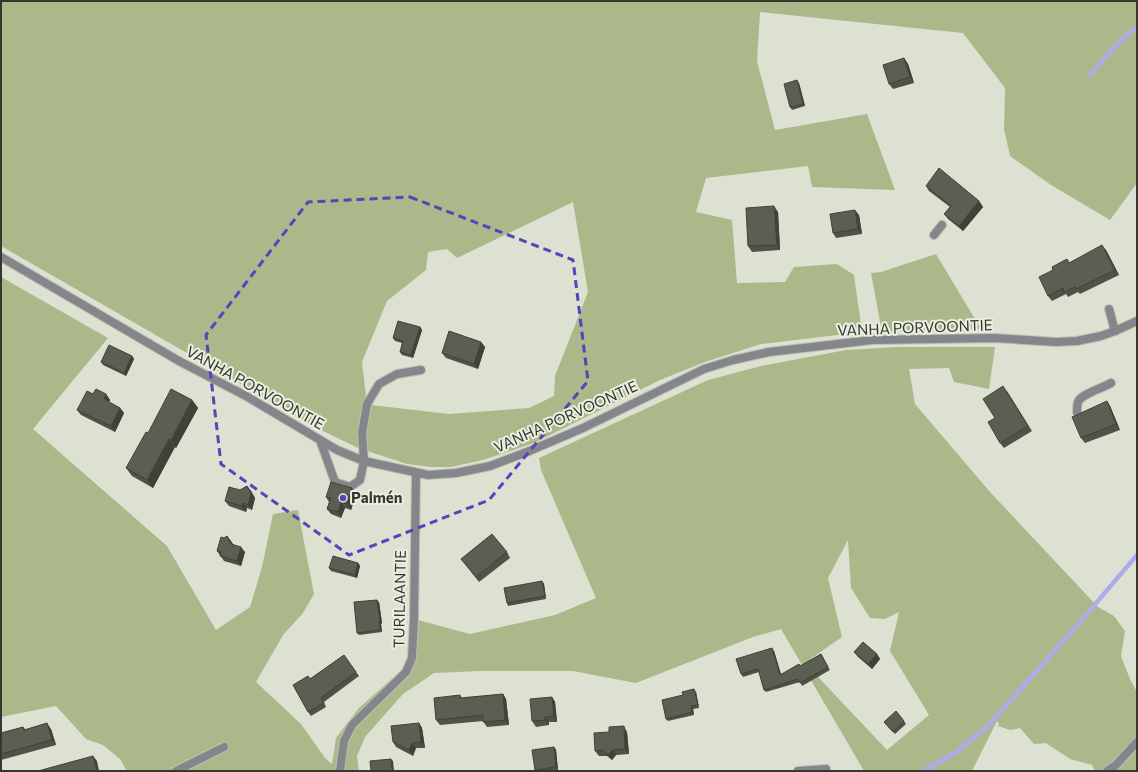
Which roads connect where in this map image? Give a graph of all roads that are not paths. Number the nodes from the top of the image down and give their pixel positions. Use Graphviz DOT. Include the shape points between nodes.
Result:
graph roads {
  1 [pos="942,225"];
  2 [pos="934,235"];
  3 [pos="1,257"];
  4 [pos="1109,309"];
  5 [pos="1137,321"];
  6 [pos="1116,331"];
  7 [pos="421,370"];
  8 [pos="1111,383"];
  9 [pos="1077,412"];
  10 [pos="320,440"];
  11 [pos="364,461"];
  12 [pos="416,474"];
  13 [pos="1137,742"];
  14 [pos="224,747"];
  15 [pos="826,769"];
  16 [pos="176,771"];
  17 [pos="340,771"];
  18 [pos="798,771"];
  19 [pos="1107,771"];
  1 -- 2 [label="street"];
  3 -- 10 [label="street, VANHA PORVOONTIE" via="178,361 246,396"];
  4 -- 6 [label="street"];
  5 -- 6 [label="street, VANHA PORVOONTIE"];
  6 -- 12 [label="street, VANHA PORVOONTIE" via="1077,341 995,338 872,340 769,352 704,369 583,428 490,466 456,473 428,476"];
  7 -- 11 [label="street" via="397,374 379,384 367,404 362,433"];
  8 -- 9 [label="street" via="1085,395 1078,401"];
  10 -- 11 [label="street, VANHA PORVOONTIE"];
  10 -- 11 [label="street" via="336,482 350,487 360,480"];
  11 -- 12 [label="street, VANHA PORVOONTIE"];
  12 -- 17 [label="street, TURILAANTIE" via="412,658 406,672 352,725 344,741"];
  13 -- 19 [label="street"];
  14 -- 16 [label="street"];
  15 -- 18 [label="street"];
}
